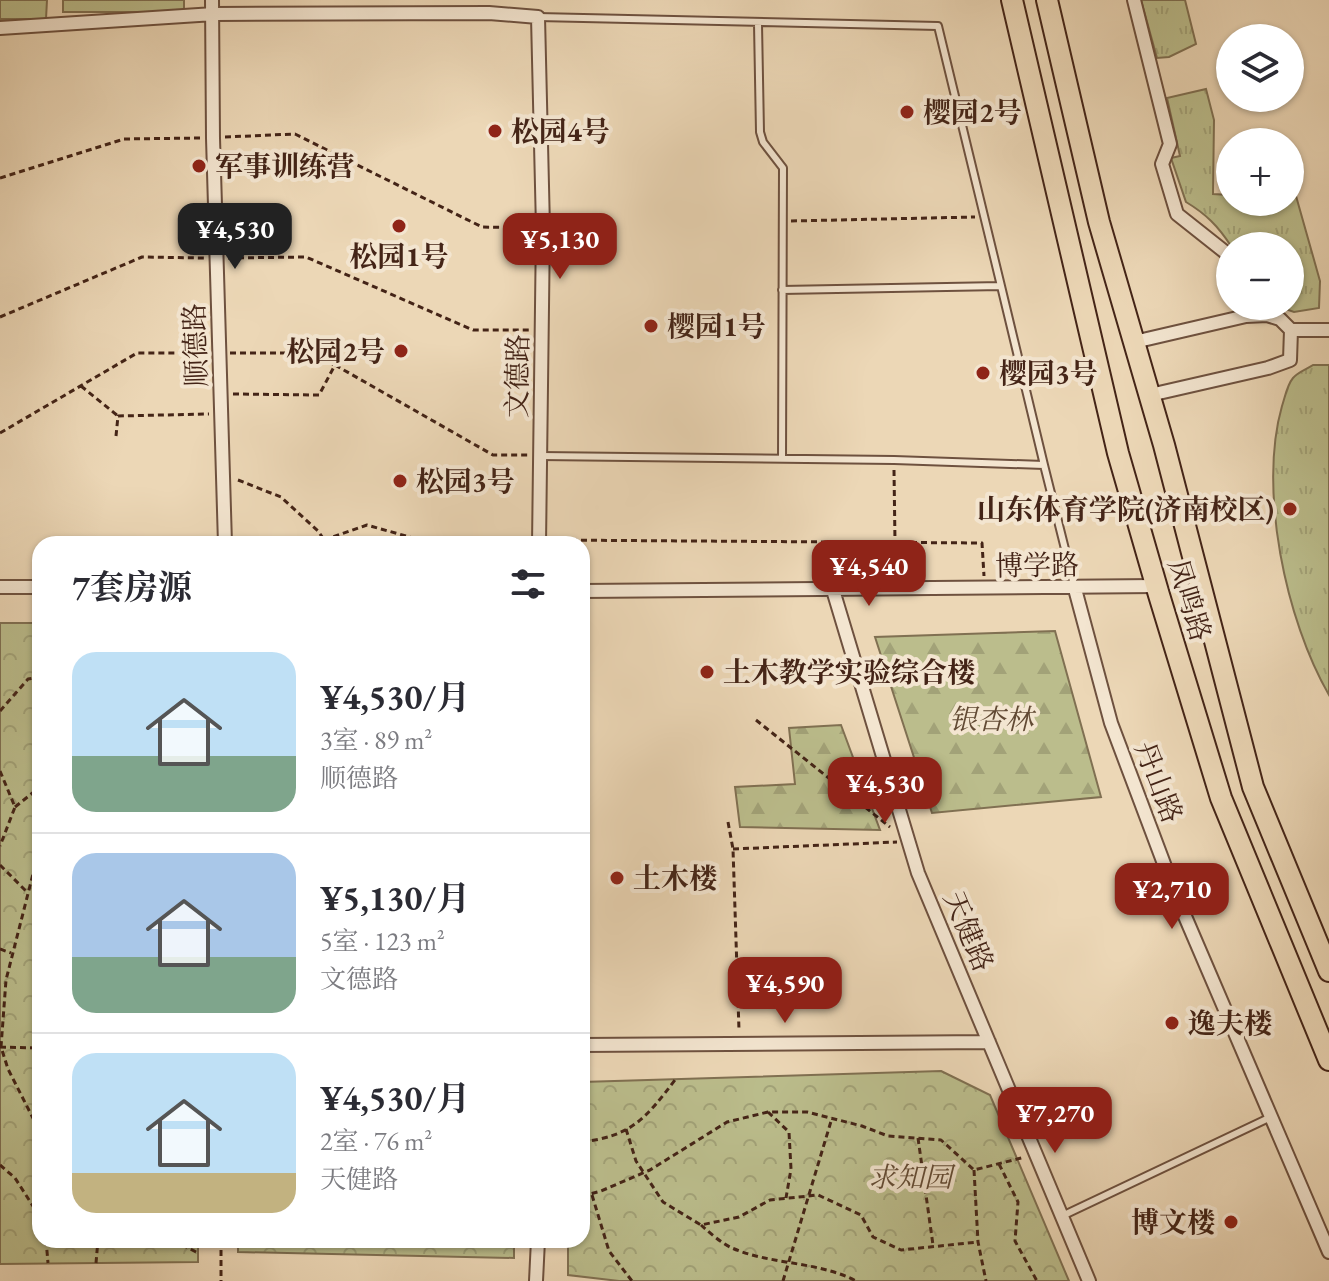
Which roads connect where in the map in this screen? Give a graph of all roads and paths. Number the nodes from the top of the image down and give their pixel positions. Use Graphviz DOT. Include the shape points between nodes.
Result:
graph roads {
  1 [pos="212,0"];
  2 [pos="1012,0"];
  3 [pos="1047,0"];
  4 [pos="1134,0"];
  5 [pos="489,7"];
  6 [pos="214,14"];
  7 [pos="538,17"];
  8 [pos="758,24"];
  9 [pos="0,28"];
  10 [pos="213,138"];
  11 [pos="0,178"];
  12 [pos="983,217"];
  13 [pos="782,222"];
  14 [pos="543,228"];
  15 [pos="1216,245"];
  16 [pos="216,258"];
  17 [pos="1001,286"];
  18 [pos="782,290"];
  19 [pos="0,317"];
  20 [pos="1221,320"];
  21 [pos="1281,320"];
  22 [pos="541,330"];
  23 [pos="1291,330"];
  24 [pos="1329,330"];
  25 [pos="1134,342"];
  26 [pos="219,353"];
  27 [pos="335,365"];
  28 [pos="81,386"];
  29 [pos="221,394"];
  30 [pos="1150,395"];
  31 [pos="221,414"];
  32 [pos="118,416"];
  33 [pos="0,433"];
  34 [pos="116,436"];
  35 [pos="540,456"];
  36 [pos="782,458"];
  37 [pos="894,460"];
  38 [pos="1044,465"];
  39 [pos="223,474"];
  40 [pos="225,536"];
  41 [pos="319,536"];
  42 [pos="340,536"];
  43 [pos="406,536"];
  44 [pos="539,536"];
  45 [pos="590,542"];
  46 [pos="895,542"];
  47 [pos="1156,586"];
  48 [pos="0,587"];
  49 [pos="32,587"];
  50 [pos="984,589"];
  51 [pos="1075,589"];
  52 [pos="833,590"];
  53 [pos="590,591"];
  54 [pos="32,678"];
  55 [pos="0,711"];
  56 [pos="756,720"];
  57 [pos="0,771"];
  58 [pos="32,793"];
  59 [pos="15,807"];
  60 [pos="728,822"];
  61 [pos="908,842"];
  62 [pos="0,846"];
  63 [pos="733,849"];
  64 [pos="0,865"];
  65 [pos="32,878"];
  66 [pos="28,893"];
  67 [pos="0,949"];
  68 [pos="13,954"];
  69 [pos="1329,971"];
  70 [pos="989,1042"];
  71 [pos="739,1044"];
  72 [pos="590,1045"];
  73 [pos="1,1047"];
  74 [pos="32,1048"];
  75 [pos="1329,1060"];
  76 [pos="675,1080"];
  77 [pos="768,1112"];
  78 [pos="32,1116"];
  79 [pos="1271,1117"];
  80 [pos="832,1118"];
  81 [pos="626,1129"];
  82 [pos="918,1138"];
  83 [pos="590,1141"];
  84 [pos="1035,1153"];
  85 [pos="999,1164"];
  86 [pos="0,1165"];
  87 [pos="974,1170"];
  88 [pos="644,1173"];
  89 [pos="592,1194"];
  90 [pos="809,1196"];
  91 [pos="786,1198"];
  92 [pos="32,1202"];
  93 [pos="1062,1216"];
  94 [pos="701,1225"];
  95 [pos="978,1242"];
  96 [pos="933,1245"];
  97 [pos="47,1248"];
  98 [pos="97,1248"];
  99 [pos="188,1248"];
  100 [pos="221,1248"];
  101 [pos="538,1248"];
  102 [pos="1329,1252"];
  103 [pos="198,1253"];
  104 [pos="48,1263"];
  105 [pos="96,1263"];
  106 [pos="788,1264"];
  107 [pos="221,1281"];
  108 [pos="536,1281"];
  109 [pos="632,1281"];
  110 [pos="783,1281"];
  111 [pos="856,1281"];
  112 [pos="986,1281"];
  113 [pos="1037,1281"];
  114 [pos="1089,1281"];
  1 -- 6 [label="street, 顺德路"];
  2 -- 47 [label="main road, 凤鸣路" via="1118,453"];
  3 -- 25 [label="main road, 凤鸣路" via="1099,222"];
  4 -- 15 [label="street" via="1170,144 1162,164 1177,214"];
  5 -- 6 [label="street"];
  5 -- 7 [label="street"];
  6 -- 9 [label="street"];
  6 -- 10 [label="street, 顺德路"];
  7 -- 8 [label="lane"];
  7 -- 14 [label="street, 文德路"];
  8 -- 12 [label="lane" via="938,26"];
  8 -- 13 [label="lane" via="760,132 783,168"];
  10 -- 11 [label="path" via="124,139"];
  10 -- 14 [label="path" via="295,134 482,227"];
  10 -- 16 [label="street, 顺德路"];
  12 -- 13 [label="path"];
  12 -- 17 [label="lane"];
  13 -- 18 [label="lane"];
  14 -- 22 [label="street, 文德路"];
  16 -- 19 [label="path" via="142,257"];
  16 -- 22 [label="path" via="306,257 473,330"];
  16 -- 26 [label="street, 顺德路"];
  17 -- 18 [label="lane"];
  17 -- 38 [label="lane"];
  18 -- 36 [label="lane"];
  20 -- 25 [label="street"];
  21 -- 23 [label="street"];
  22 -- 35 [label="street, 文德路"];
  23 -- 24 [label="street"];
  23 -- 30 [label="street" via="1290,360"];
  25 -- 30 [label="main road, 凤鸣路"];
  26 -- 27 [label="path" via="309,353"];
  26 -- 28 [label="path" via="137,353"];
  26 -- 29 [label="street, 顺德路"];
  27 -- 29 [label="path" via="319,395"];
  27 -- 35 [label="path" via="493,455"];
  28 -- 32 [label="path"];
  28 -- 33 [label="path"];
  29 -- 31 [label="street, 顺德路"];
  30 -- 69 [label="main road, 凤鸣路" via="1253,787"];
  31 -- 32 [label="path"];
  31 -- 39 [label="street, 顺德路"];
  32 -- 34 [label="path"];
  35 -- 36 [label="lane"];
  35 -- 44 [label="street, 文德路"];
  36 -- 37 [label="lane"];
  37 -- 38 [label="lane"];
  37 -- 46 [label="path"];
  38 -- 51 [label="lane"];
  39 -- 40 [label="street, 顺德路"];
  39 -- 41 [label="path" via="281,497"];
  42 -- 43 [label="path" via="367,525"];
  45 -- 46 [label="path"];
  46 -- 50 [label="path" via="982,543"];
  47 -- 51 [label="street, 博学路"];
  47 -- 75 [label="main road, 凤鸣路" via="1221,798"];
  48 -- 49 [label="street"];
  50 -- 51 [label="street, 博学路"];
  50 -- 52 [label="street, 博学路"];
  51 -- 79 [label="street, 丹山路" via="1111,723 1175,893"];
  52 -- 53 [label="street, 博学路"];
  52 -- 61 [label="street, 天健路"];
  54 -- 55 [label="path"];
  56 -- 61 [label="path"];
  57 -- 59 [label="path"];
  58 -- 59 [label="path"];
  59 -- 62 [label="path"];
  60 -- 63 [label="path"];
  61 -- 63 [label="path"];
  61 -- 70 [label="street, 天健路"];
  63 -- 71 [label="path"];
  64 -- 66 [label="path"];
  65 -- 66 [label="path"];
  66 -- 68 [label="path"];
  67 -- 68 [label="path"];
  68 -- 73 [label="path"];
  70 -- 71 [label="street"];
  70 -- 84 [label="street, 天健路"];
  71 -- 72 [label="street"];
  73 -- 74 [label="path"];
  73 -- 78 [label="path"];
  76 -- 81 [label="path" via="646,1118"];
  77 -- 80 [label="path"];
  77 -- 88 [label="path" via="727,1122"];
  77 -- 91 [label="path" via="789,1132"];
  79 -- 93 [label="lane"];
  79 -- 102 [label="street, 丹山路"];
  80 -- 82 [label="path" via="888,1136"];
  80 -- 90 [label="path"];
  81 -- 83 [label="path"];
  81 -- 88 [label="path"];
  82 -- 87 [label="path" via="941,1140"];
  82 -- 96 [label="path"];
  84 -- 85 [label="path"];
  84 -- 93 [label="street, 天健路"];
  85 -- 87 [label="path"];
  85 -- 113 [label="path" via="1018,1202 1015,1241"];
  86 -- 92 [label="path"];
  87 -- 95 [label="path"];
  88 -- 89 [label="path"];
  88 -- 94 [label="path" via="663,1202"];
  89 -- 109 [label="path" via="609,1251"];
  90 -- 91 [label="path"];
  90 -- 96 [label="path" via="818,1195 861,1215 873,1237 901,1250"];
  90 -- 106 [label="path"];
  91 -- 94 [label="path"];
  93 -- 114 [label="street, 天健路"];
  94 -- 106 [label="path" via="730,1248"];
  95 -- 96 [label="path"];
  95 -- 112 [label="path"];
  97 -- 104 [label="path"];
  98 -- 105 [label="path"];
  99 -- 103 [label="path"];
  100 -- 107 [label="path"];
  101 -- 108 [label="street"];
  106 -- 110 [label="path"];
  106 -- 111 [label="path"];
}
